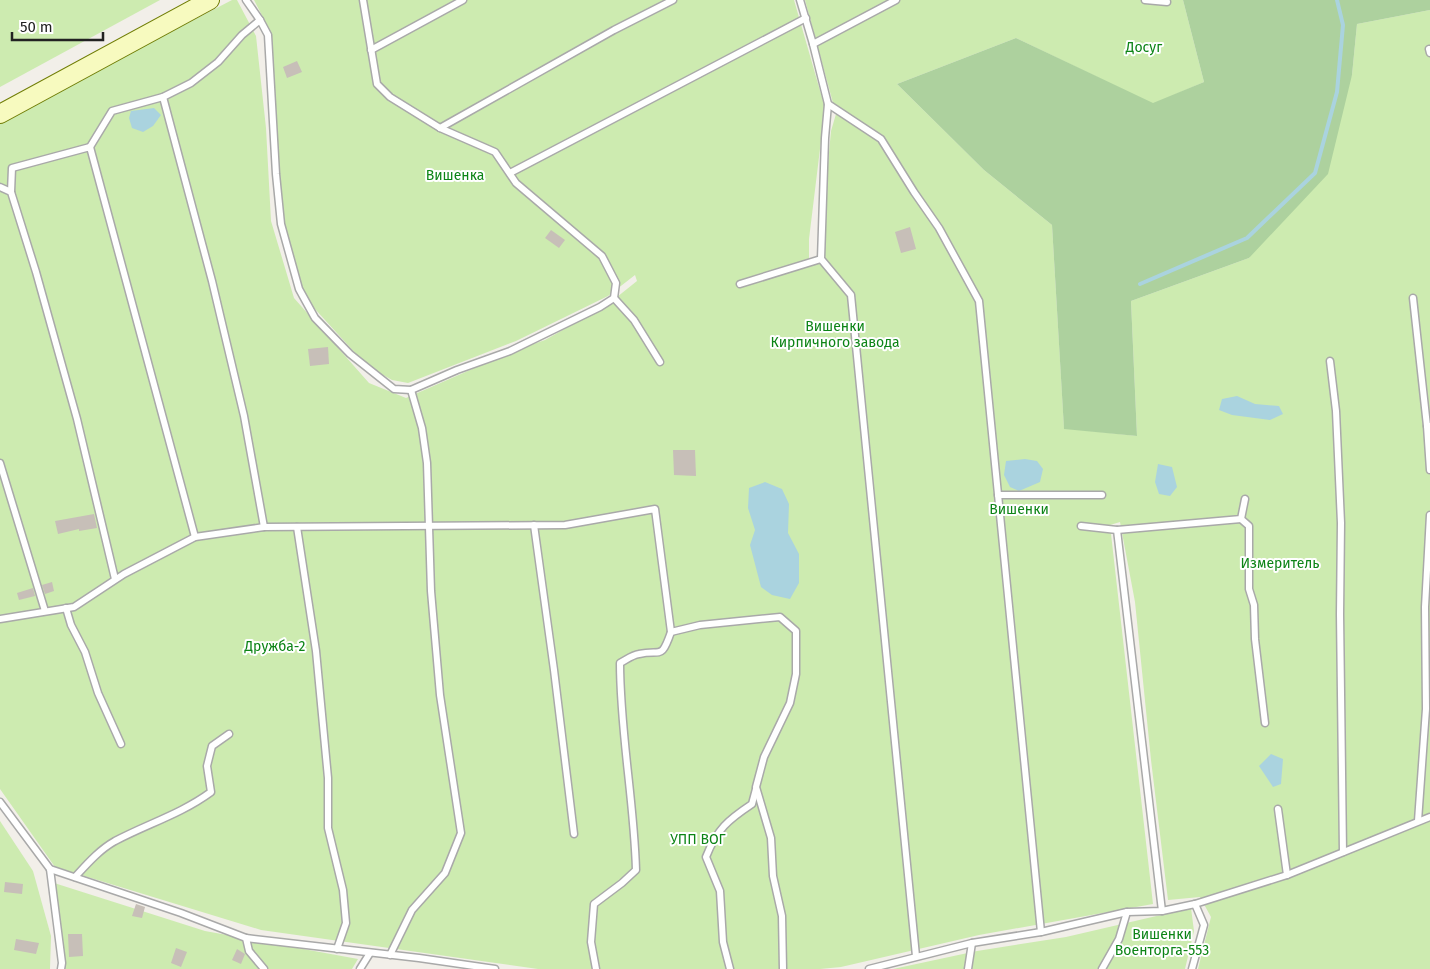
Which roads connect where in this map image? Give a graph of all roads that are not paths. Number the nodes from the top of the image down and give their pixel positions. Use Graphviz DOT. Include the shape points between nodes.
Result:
graph roads {
  1 [pos="210,0"];
  2 [pos="246,0"];
  3 [pos="363,0"];
  4 [pos="463,0"];
  5 [pos="673,0"];
  6 [pos="800,0"];
  7 [pos="896,0"];
  8 [pos="1145,0"];
  9 [pos="1166,2"];
  10 [pos="806,18"];
  11 [pos="260,20"];
  12 [pos="813,44"];
  13 [pos="371,50"];
  14 [pos="163,96"];
  15 [pos="828,104"];
  16 [pos="0,114"];
  17 [pos="440,128"];
  18 [pos="90,147"];
  19 [pos="510,173"];
  20 [pos="0,187"];
  21 [pos="11,192"];
  22 [pos="821,259"];
  23 [pos="740,284"];
  24 [pos="614,298"];
  25 [pos="1413,298"];
  26 [pos="1330,361"];
  27 [pos="660,362"];
  28 [pos="411,390"];
  29 [pos="1428,426"];
  30 [pos="0,463"];
  31 [pos="1430,470"];
  32 [pos="998,495"];
  33 [pos="1102,495"];
  34 [pos="1245,499"];
  35 [pos="1430,515"];
  36 [pos="1242,519"];
  37 [pos="534,525"];
  38 [pos="297,526"];
  39 [pos="428,526"];
  40 [pos="1082,526"];
  41 [pos="264,527"];
  42 [pos="1117,530"];
  43 [pos="195,537"];
  44 [pos="115,579"];
  45 [pos="66,608"];
  46 [pos="45,611"];
  47 [pos="0,619"];
  48 [pos="671,632"];
  49 [pos="1265,723"];
  50 [pos="230,734"];
  51 [pos="121,744"];
  52 [pos="756,788"];
  53 [pos="0,802"];
  54 [pos="1278,809"];
  55 [pos="1430,816"];
  56 [pos="1418,821"];
  57 [pos="574,834"];
  58 [pos="1343,852"];
  59 [pos="50,869"];
  60 [pos="1287,875"];
  61 [pos="75,877"];
  62 [pos="1195,904"];
  63 [pos="1162,911"];
  64 [pos="1128,912"];
  65 [pos="1041,932"];
  66 [pos="246,938"];
  67 [pos="972,943"];
  68 [pos="337,949"];
  69 [pos="370,953"];
  70 [pos="390,955"];
  71 [pos="916,956"];
  72 [pos="483,968"];
  73 [pos="61,969"];
  74 [pos="264,969"];
  75 [pos="360,969"];
  76 [pos="495,969"];
  77 [pos="596,969"];
  78 [pos="730,969"];
  79 [pos="783,969"];
  80 [pos="873,969"];
  81 [pos="968,969"];
  82 [pos="1102,969"];
  83 [pos="1192,969"];
  1 -- 16 [label="main road"];
  2 -- 11 [label="lane"];
  3 -- 13 [label="lane"];
  4 -- 13 [label="lane"];
  5 -- 17 [label="lane"];
  6 -- 10 [label="lane"];
  7 -- 12 [label="lane"];
  8 -- 9 [label="lane"];
  10 -- 12 [label="lane"];
  10 -- 19 [label="lane"];
  11 -- 14 [label="lane" via="218,62 191,83"];
  11 -- 28 [label="lane" via="268,35 281,224 299,290 315,318 350,354 394,389"];
  12 -- 15 [label="lane"];
  13 -- 17 [label="lane" via="377,84 390,97"];
  14 -- 18 [label="lane" via="112,111"];
  14 -- 41 [label="lane" via="244,416"];
  15 -- 22 [label="lane"];
  15 -- 32 [label="lane" via="882,139 940,228 979,301"];
  17 -- 19 [label="lane" via="495,152"];
  18 -- 21 [label="lane" via="12,168"];
  18 -- 43 [label="lane"];
  19 -- 24 [label="lane" via="516,183 602,256 616,283"];
  20 -- 21 [label="lane"];
  21 -- 44 [label="lane" via="77,419"];
  22 -- 23 [label="lane"];
  22 -- 71 [label="lane" via="851,295"];
  24 -- 27 [label="lane" via="634,320"];
  24 -- 28 [label="lane" via="510,351"];
  25 -- 29 [label="lane"];
  26 -- 58 [label="lane" via="1336,411 1341,523"];
  28 -- 39 [label="lane" via="422,428"];
  29 -- 31 [label="lane"];
  30 -- 46 [label="lane"];
  32 -- 33 [label="lane"];
  32 -- 65 [label="lane"];
  34 -- 36 [label="lane"];
  35 -- 56 [label="lane" via="1425,607 1426,709"];
  36 -- 42 [label="lane"];
  36 -- 49 [label="lane" via="1249,526 1249,589 1254,605"];
  37 -- 39 [label="lane"];
  37 -- 48 [label="lane" via="565,525 655,510"];
  37 -- 57 [label="lane"];
  38 -- 39 [label="lane"];
  38 -- 41 [label="lane"];
  38 -- 68 [label="lane" via="316,651 328,778 328,828 343,890 346,923"];
  39 -- 70 [label="lane" via="440,695 461,833 445,872 412,910"];
  40 -- 42 [label="lane"];
  41 -- 43 [label="lane"];
  42 -- 63 [label="lane"];
  43 -- 44 [label="lane"];
  44 -- 45 [label="lane" via="74,607"];
  45 -- 46 [label="lane"];
  45 -- 51 [label="lane"];
  46 -- 47 [label="lane"];
  48 -- 52 [label="lane" via="700,625 780,617 796,631 796,674 790,703 764,757"];
  48 -- 77 [label="lane" via="666,648 658,653 638,654 620,663 620,696 636,870 594,904 591,942"];
  50 -- 61 [label="lane" via="212,746 207,766 211,792 197,803 114,842 89,861"];
  52 -- 78 [label="lane" via="752,804 728,821 711,844 706,857 720,891 723,942"];
  52 -- 79 [label="lane" via="771,838 773,876 782,916"];
  53 -- 59 [label="lane"];
  54 -- 60 [label="lane"];
  55 -- 56 [label="lane"];
  56 -- 58 [label="lane"];
  58 -- 60 [label="lane"];
  59 -- 61 [label="lane"];
  59 -- 73 [label="lane"];
  60 -- 62 [label="lane"];
  61 -- 66 [label="lane"];
  62 -- 63 [label="lane"];
  62 -- 83 [label="lane" via="1204,925"];
  63 -- 64 [label="lane"];
  64 -- 65 [label="lane"];
  64 -- 82 [label="lane" via="1119,939"];
  65 -- 67 [label="lane"];
  66 -- 68 [label="lane"];
  66 -- 74 [label="lane" via="250,951"];
  67 -- 71 [label="lane"];
  67 -- 81 [label="lane"];
  68 -- 69 [label="lane"];
  69 -- 70 [label="lane"];
  69 -- 75 [label="lane"];
  70 -- 72 [label="lane"];
  71 -- 80 [label="lane"];
  72 -- 76 [label="lane"];
}
